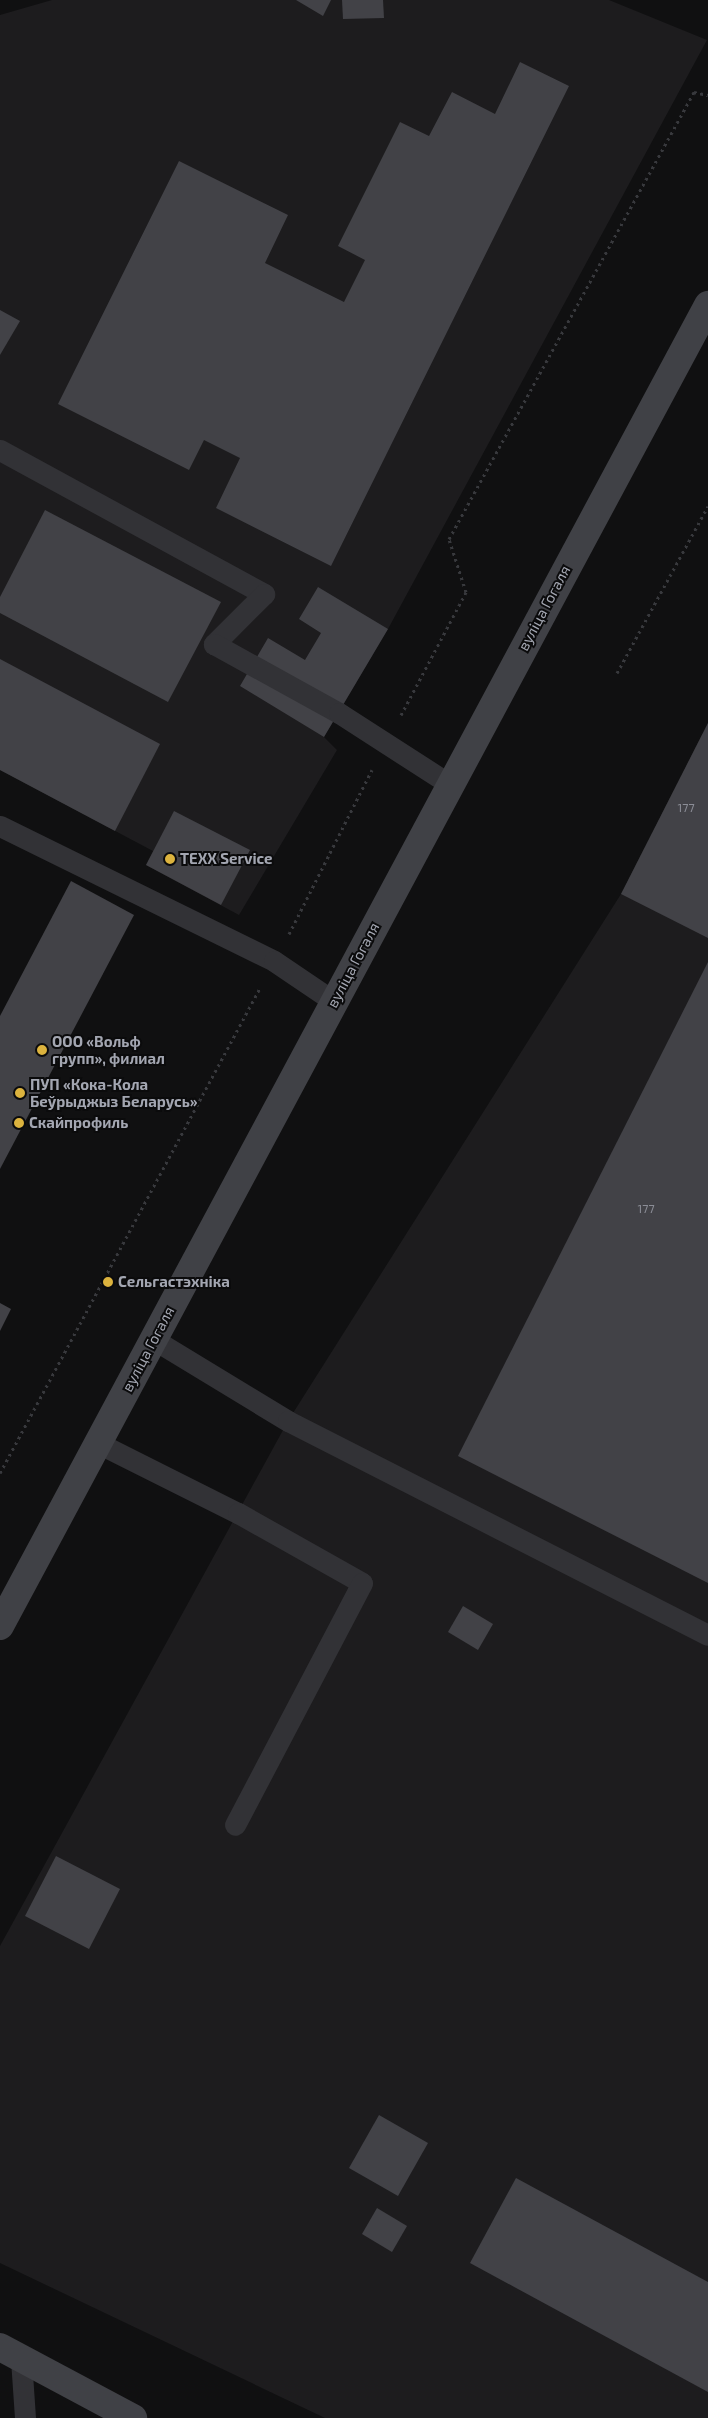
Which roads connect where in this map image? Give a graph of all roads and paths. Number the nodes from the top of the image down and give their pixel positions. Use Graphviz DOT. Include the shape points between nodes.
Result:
graph roads {
  1 [pos="708,95"];
  2 [pos="708,305"];
  3 [pos="0,450"];
  4 [pos="708,506"];
  5 [pos="617,673"];
  6 [pos="385,745"];
  7 [pos="449,784"];
  8 [pos="0,826"];
  9 [pos="274,962"];
  10 [pos="333,1001"];
  11 [pos="153,1339"];
  12 [pos="98,1443"];
  13 [pos="0,1473"];
  14 [pos="0,1626"];
  15 [pos="708,1635"];
  16 [pos="235,1825"];
  17 [pos="10,2353"];
  18 [pos="25,2418"];
  19 [pos="132,2418"];
  1 -- 6 [label="path" via="694,92 449,539 466,592"];
  2 -- 7 [label="main road, вуліца Гогаля"];
  3 -- 6 [label="lane" via="264,594 214,644 339,713"];
  4 -- 5 [label="path"];
  6 -- 7 [label="lane"];
  6 -- 9 [label="path"];
  7 -- 10 [label="main road, вуліца Гогаля"];
  8 -- 9 [label="lane"];
  9 -- 10 [label="lane"];
  9 -- 13 [label="path"];
  10 -- 11 [label="main road, вуліца Гогаля"];
  11 -- 12 [label="main road, вуліца Гогаля"];
  11 -- 15 [label="lane" via="288,1421"];
  12 -- 14 [label="main road, вуліца Гогаля"];
  12 -- 16 [label="lane" via="238,1513 362,1582"];
  17 -- 18 [label="lane"];
  17 -- 19 [label="main road"];
}
